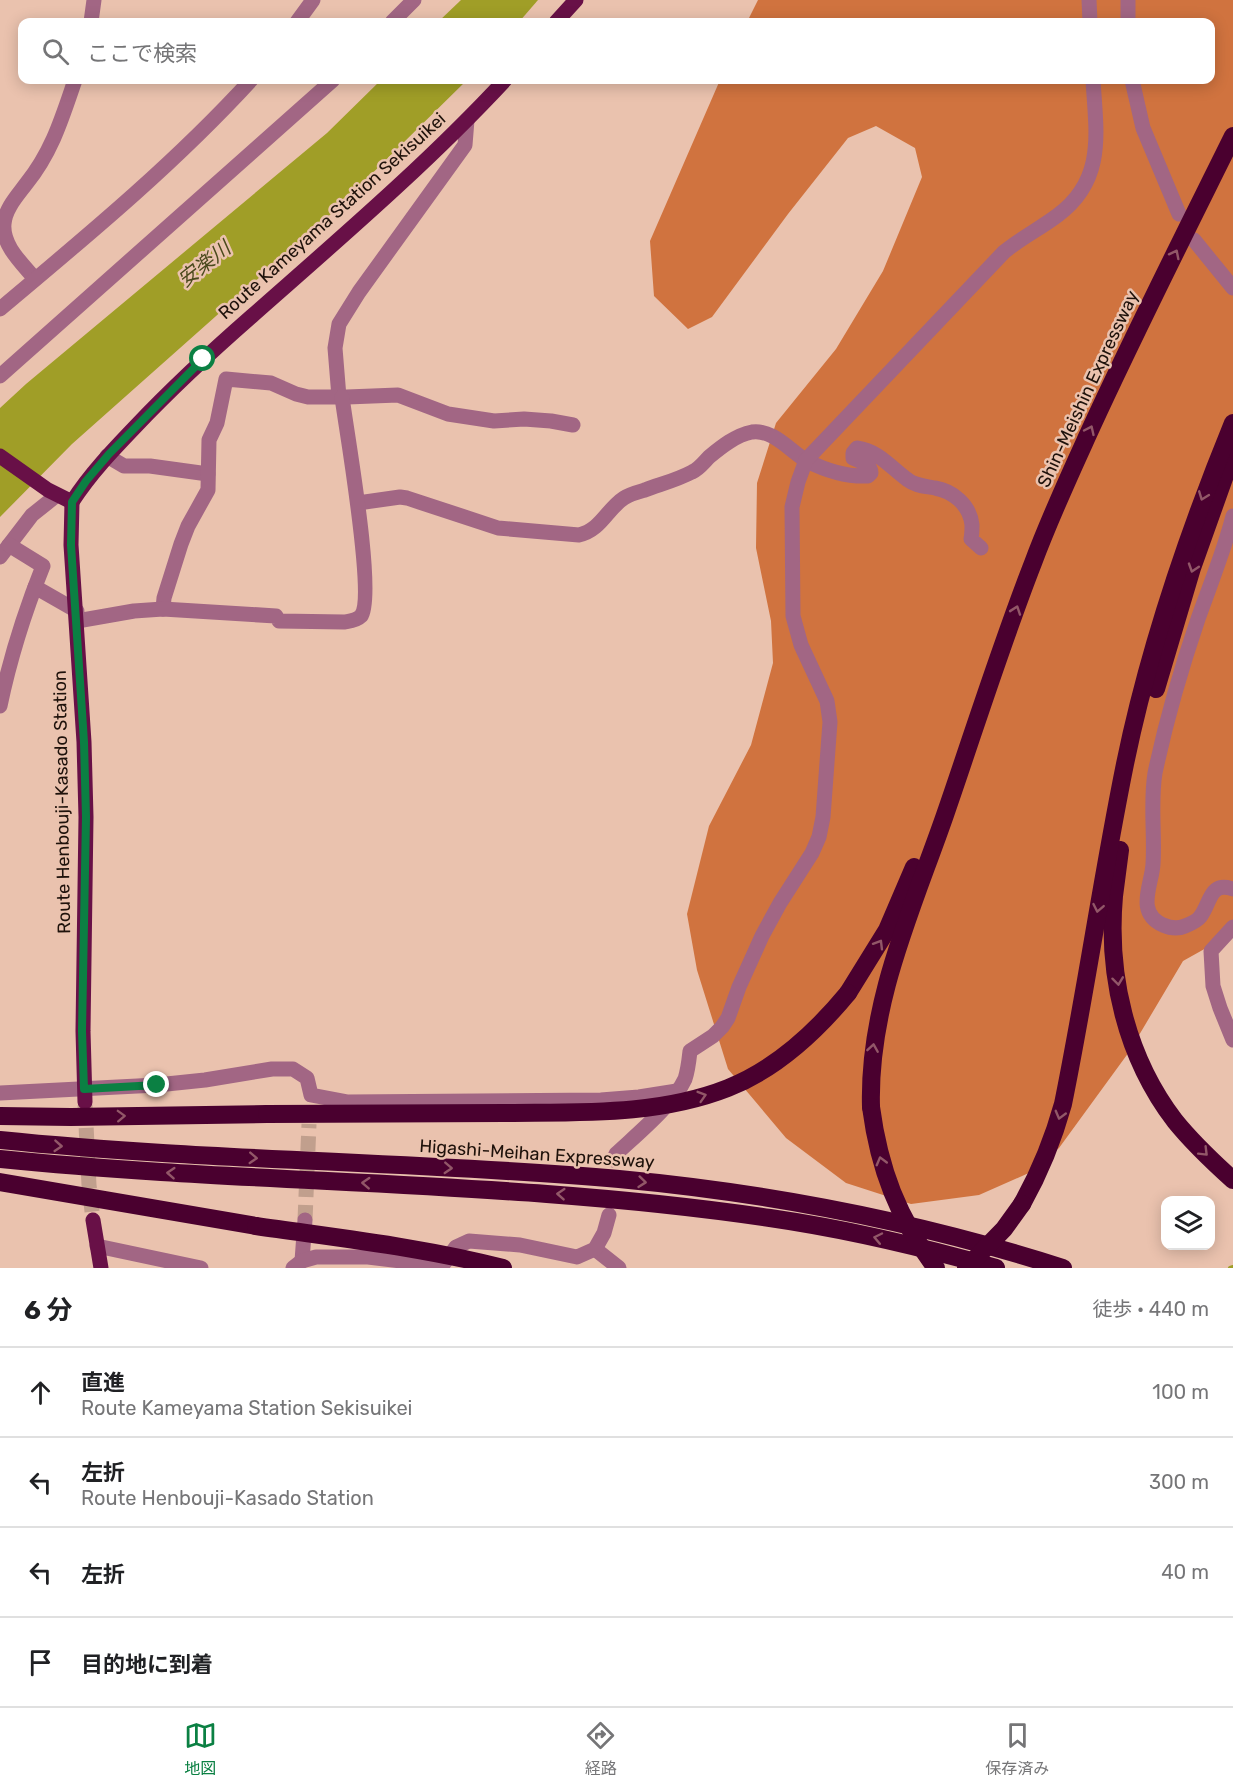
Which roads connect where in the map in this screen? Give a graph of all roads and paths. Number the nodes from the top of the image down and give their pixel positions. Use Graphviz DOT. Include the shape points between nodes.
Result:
graph roads {
  1 [pos="94,0"];
  2 [pos="313,0"];
  3 [pos="414,0"];
  4 [pos="576,0"];
  5 [pos="1089,0"];
  6 [pos="1128,0"];
  7 [pos="92,18"];
  8 [pos="300,18"];
  9 [pos="396,18"];
  10 [pos="560,18"];
  11 [pos="1090,18"];
  12 [pos="1128,18"];
  13 [pos="74,84"];
  14 [pos="247,84"];
  15 [pos="328,84"];
  16 [pos="501,84"];
  17 [pos="1093,84"];
  18 [pos="1133,84"];
  19 [pos="467,120"];
  20 [pos="1233,136"];
  21 [pos="1179,214"];
  22 [pos="1194,240"];
  23 [pos="35,279"];
  24 [pos="1233,288"];
  25 [pos="0,309"];
  26 [pos="0,376"];
  27 [pos="340,397"];
  28 [pos="1233,423"];
  29 [pos="573,425"];
  30 [pos="1233,453"];
  31 [pos="0,456"];
  32 [pos="107,456"];
  33 [pos="806,460"];
  34 [pos="208,474"];
  35 [pos="52,493"];
  36 [pos="72,502"];
  37 [pos="358,503"];
  38 [pos="1233,516"];
  39 [pos="3,547"];
  40 [pos="981,548"];
  41 [pos="35,587"];
  42 [pos="164,609"];
  43 [pos="77,616"];
  44 [pos="997,666"];
  45 [pos="0,705"];
  46 [pos="1233,889"];
  47 [pos="1233,927"];
  48 [pos="1233,1040"];
  49 [pos="677,1091"];
  50 [pos="0,1093"];
  51 [pos="311,1095"];
  52 [pos="84,1096"];
  53 [pos="0,1116"];
  54 [pos="309,1124"];
  55 [pos="0,1140"];
  56 [pos="0,1159"];
  57 [pos="613,1160"];
  58 [pos="1233,1180"];
  59 [pos="0,1182"];
  60 [pos="609,1215"];
  61 [pos="93,1220"];
  62 [pos="305,1220"];
  63 [pos="97,1246"];
  64 [pos="595,1249"];
  65 [pos="297,1264"];
  66 [pos="101,1268"];
  67 [pos="201,1268"];
  68 [pos="503,1268"];
  69 [pos="619,1268"];
  70 [pos="936,1268"];
  71 [pos="966,1268"];
  72 [pos="996,1268"];
  73 [pos="1063,1268"];
  1 -- 7 [label="street"];
  2 -- 8 [label="street"];
  3 -- 9 [label="street"];
  4 -- 10 [label="main road"];
  5 -- 11 [label="street"];
  6 -- 12 [label="street"];
  13 -- 23 [label="street" via="46,157 9,208 4,224 8,244"];
  14 -- 23 [label="street" via="134,195"];
  15 -- 26 [label="street"];
  16 -- 19 [label="main road, Route Kameyama Station Sekisuikei"];
  17 -- 33 [label="street" via="1097,146 1094,164 1079,195 1057,216 1004,252"];
  18 -- 21 [label="street" via="1143,128"];
  19 -- 27 [label="street" via="465,145 339,324 335,348"];
  19 -- 32 [label="main road, Route Kameyama Station Sekisuikei" via="203,359"];
  44 -- 20 [label="highway, Shin-Meishin Expressway, one-way" via="1033,562 1074,466"];
  22 -- 24 [label="street"];
  23 -- 25 [label="street"];
  27 -- 29 [label="street" via="398,395 448,414"];
  27 -- 34 [label="street" via="308,397 272,383 226,379 217,423 209,440"];
  27 -- 37 [label="street"];
  28 -- 71 [label="highway, one-way, bridge" via="1174,580 1125,763 1073,1058 1056,1132 1023,1204"];
  30 -- 58 [label="highway, one-way" via="1161,672 1134,778 1114,897 1115,958 1123,1017 1139,1060 1176,1121"];
  31 -- 35 [label="main road"];
  32 -- 34 [label="street" via="124,466"];
  32 -- 36 [label="main road, Route Kameyama Station Sekisuikei"];
  33 -- 37 [label="street" via="764,432 745,434 724,445 695,471 625,497 600,524 579,535 498,528 407,498"];
  33 -- 40 [label="street" via="821,468 868,476 871,469 853,458 853,453 857,448 873,453 916,485 946,491 962,501 972,524 971,539"];
  33 -- 49 [label="street" via="792,507 793,615 801,645 827,701 830,722 819,837 762,936 728,1018 712,1036 690,1051 684,1080"];
  34 -- 42 [label="street" via="207,490 181,544"];
  35 -- 36 [label="main road"];
  35 -- 39 [label="street"];
  36 -- 43 [label="main road, Route Henbouji-Kasado Station"];
  37 -- 42 [label="street" via="366,587 362,615 354,620 279,621 276,616"];
  38 -- 46 [label="street" via="1171,706 1155,774 1153,864 1147,907 1161,924 1181,928 1198,920 1217,888"];
  39 -- 41 [label="street" via="43,566"];
  41 -- 43 [label="street"];
  41 -- 45 [label="street"];
  42 -- 43 [label="street"];
  43 -- 52 [label="main road, Route Henbouji-Kasado Station" via="86,817"];
  53 -- 44 [label="highway, one-way, bridge" via="606,1112 670,1105 728,1088 781,1059 848,993 887,930"];
  70 -- 44 [label="highway, one-way, bridge" via="896,1204 879,1154 871,1107 872,1053 887,982 905,924"];
  47 -- 48 [label="street" via="1211,951 1214,986"];
  49 -- 51 [label="street" via="590,1100 348,1102"];
  49 -- 57 [label="street"];
  50 -- 52 [label="street"];
  51 -- 52 [label="street" via="307,1078 293,1069 272,1069"];
  51 -- 54 [label="street"];
  55 -- 73 [label="highway, Higashi-Meihan Expressway, one-way" via="239,1158 523,1172 694,1188 902,1223"];
  72 -- 56 [label="highway, one-way" via="895,1242 772,1218 620,1199"];
  59 -- 68 [label="highway, bridge"];
  60 -- 64 [label="street"];
  61 -- 63 [label="main road"];
  62 -- 65 [label="street"];
  63 -- 66 [label="main road"];
  63 -- 67 [label="street"];
  64 -- 65 [label="street" via="577,1257 520,1245 469,1241 456,1247 442,1266 368,1257 316,1257"];
  64 -- 69 [label="street"];
}
